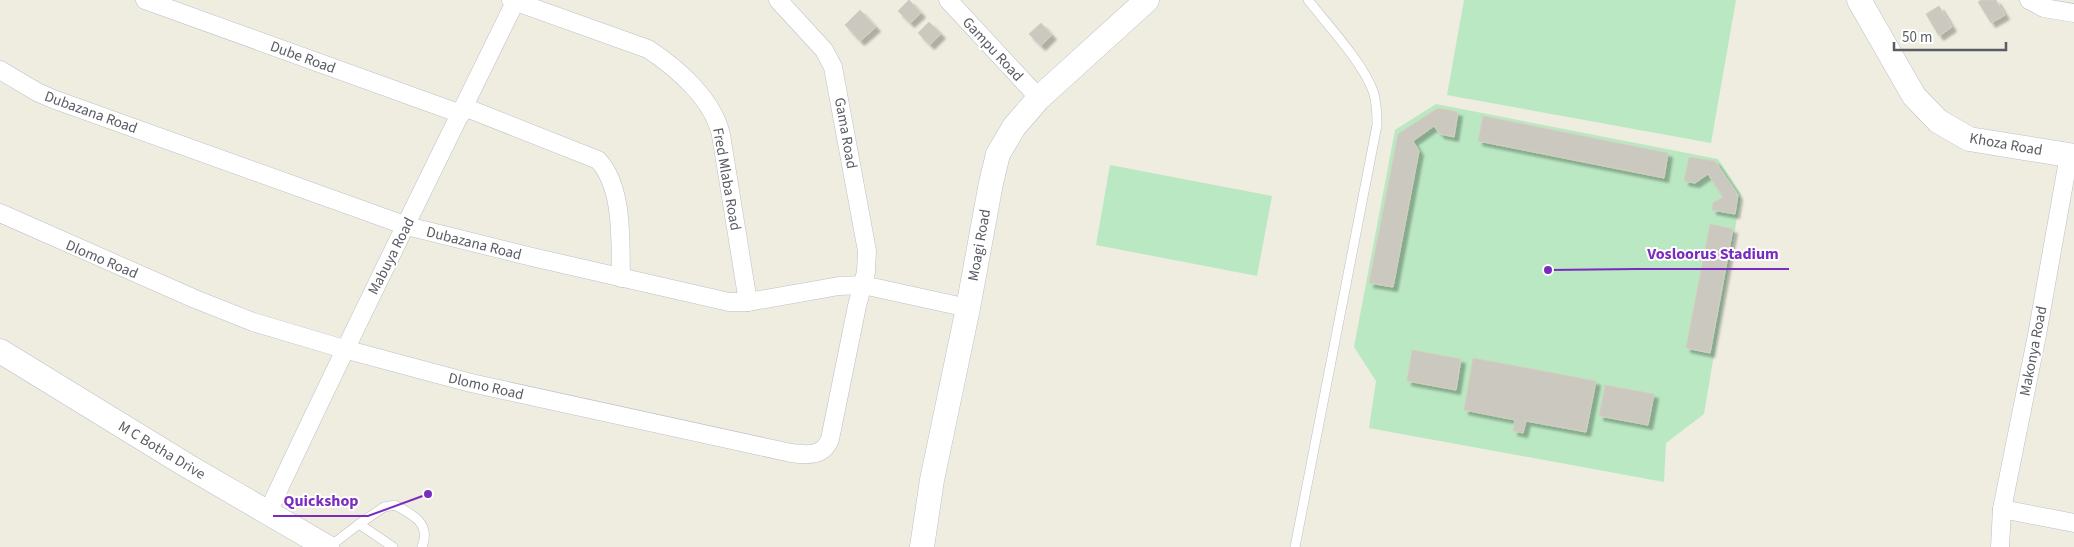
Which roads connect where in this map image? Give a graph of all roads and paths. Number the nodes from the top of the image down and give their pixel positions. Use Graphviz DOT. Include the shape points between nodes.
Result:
graph roads {
  1 [pos="145,0"];
  2 [pos="778,0"];
  3 [pos="948,0"];
  4 [pos="1147,0"];
  5 [pos="1308,0"];
  6 [pos="1859,0"];
  7 [pos="2029,0"];
  8 [pos="514,1"];
  9 [pos="2074,13"];
  10 [pos="0,70"];
  11 [pos="1039,98"];
  12 [pos="462,111"];
  13 [pos="2072,155"];
  14 [pos="0,213"];
  15 [pos="406,226"];
  16 [pos="621,278"];
  17 [pos="863,285"];
  18 [pos="748,302"];
  19 [pos="968,308"];
  20 [pos="344,349"];
  21 [pos="0,350"];
  22 [pos="2002,509"];
  23 [pos="268,512"];
  24 [pos="2074,523"];
  25 [pos="359,524"];
  26 [pos="328,547"];
  27 [pos="393,547"];
  28 [pos="422,547"];
  29 [pos="922,547"];
  30 [pos="1295,547"];
  31 [pos="2000,547"];
  1 -- 12 [label="street, Dube Road"];
  2 -- 17 [label="street, Gama Road" via="824,50 835,74 866,250"];
  3 -- 11 [label="street, Gampu Road"];
  4 -- 11 [label="street, Moagi Road"];
  5 -- 30 [label="lane" via="1366,76 1374,92 1377,125"];
  6 -- 13 [label="street, Khoza Road" via="1914,96 1938,122 1969,139"];
  7 -- 9 [label="street" via="2044,8"];
  8 -- 12 [label="street, Mabuya Road"];
  8 -- 18 [label="street, Fred Mlaba Road" via="648,49 667,62 706,104 720,129"];
  10 -- 15 [label="street, Dubazana Road" via="53,99"];
  11 -- 19 [label="street, Moagi Road" via="1014,127 998,154"];
  12 -- 15 [label="street, Mabuya Road"];
  12 -- 16 [label="street, Dube Road" via="598,160 609,175 616,198"];
  13 -- 22 [label="street, Makonya Road"];
  14 -- 20 [label="street, Dlomo Road" via="228,313"];
  15 -- 16 [label="street, Dubazana Road"];
  15 -- 20 [label="street, Mabuya Road"];
  16 -- 18 [label="street, Dubazana Road" via="724,301"];
  17 -- 18 [label="street, Dubazana Road" via="839,286"];
  17 -- 19 [label="street, Dubazana Road"];
  17 -- 20 [label="street, Dlomo Road" via="830,439 826,448 816,454 791,453 610,414 471,383"];
  19 -- 29 [label="street, Moagi Road" via="932,480"];
  20 -- 23 [label="street, Mabuya Road"];
  21 -- 23 [label="street, M C Botha Drive"];
  22 -- 24 [label="street"];
  22 -- 31 [label="street, Makonya Road"];
  23 -- 26 [label="street, M C Botha Drive"];
  25 -- 26 [label="lane"];
  25 -- 27 [label="lane"];
  25 -- 28 [label="lane" via="384,507 395,506 424,527 426,534"];
}
